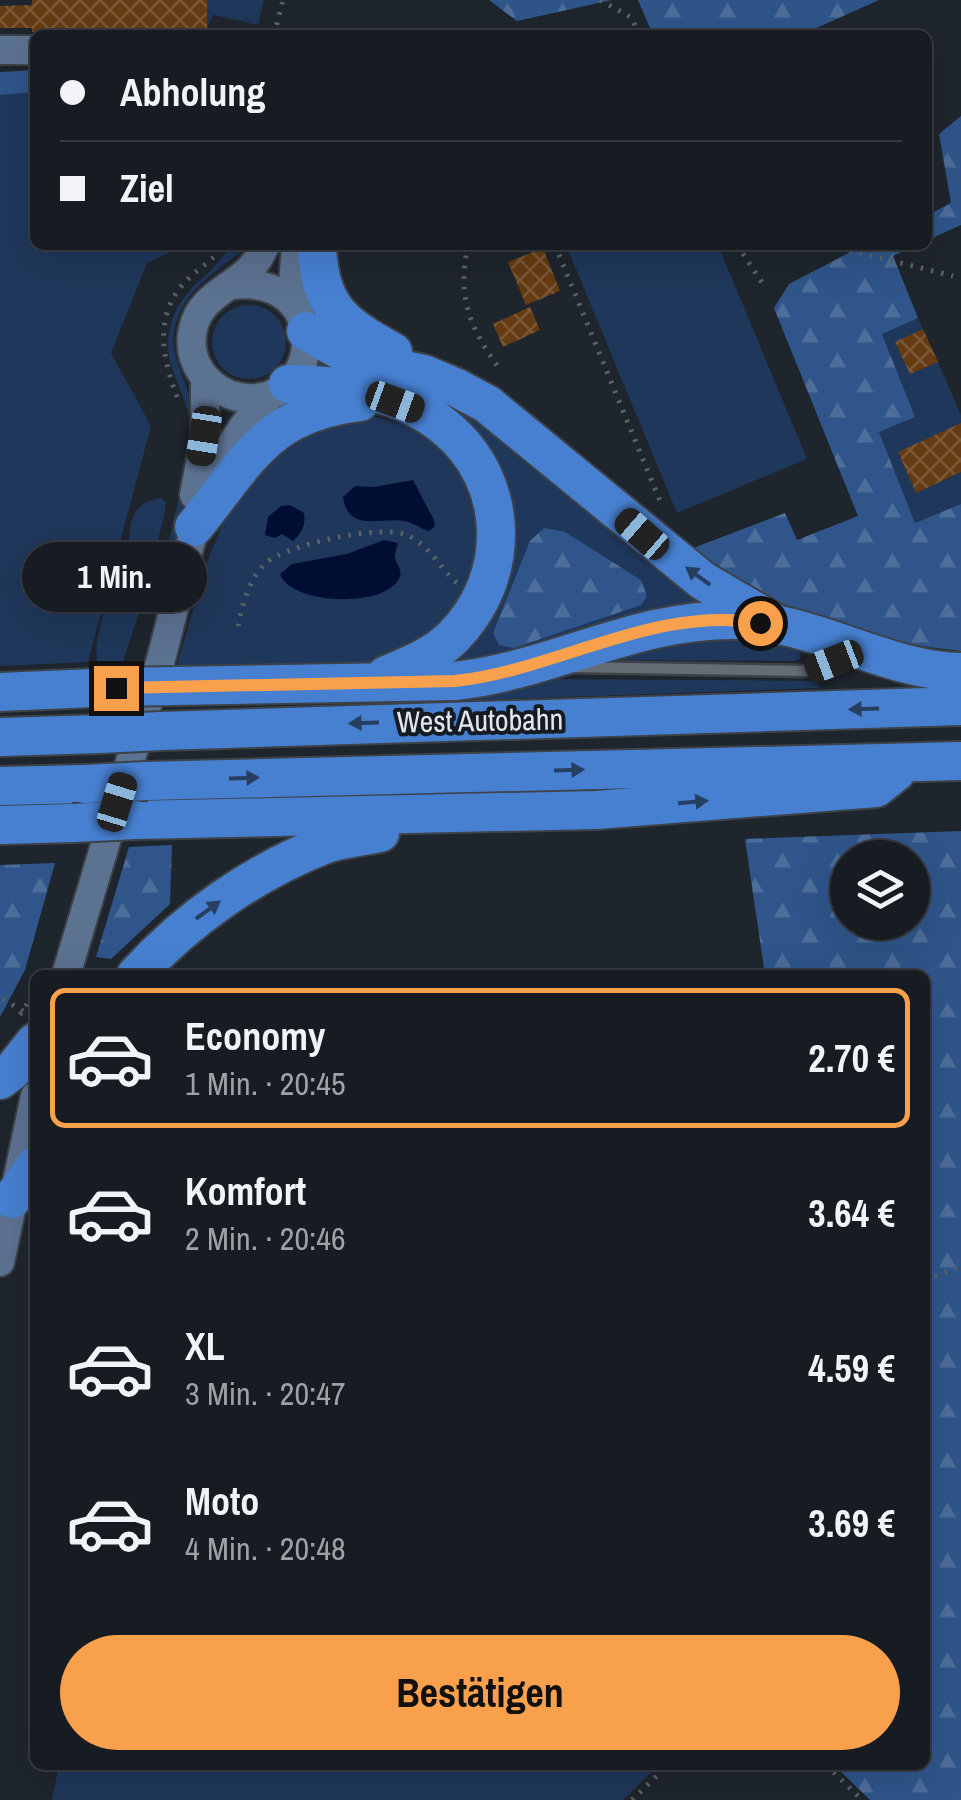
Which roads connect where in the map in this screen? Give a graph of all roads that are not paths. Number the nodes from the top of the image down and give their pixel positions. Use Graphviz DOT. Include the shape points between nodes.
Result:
graph roads {
  1 [pos="0,50"];
  2 [pos="30,50"];
  3 [pos="262,250"];
  4 [pos="295,250"];
  5 [pos="317,250"];
  6 [pos="232,285"];
  7 [pos="303,323"];
  8 [pos="424,374"];
  9 [pos="204,378"];
  10 [pos="280,389"];
  11 [pos="395,402"];
  12 [pos="194,527"];
  13 [pos="781,626"];
  14 [pos="862,650"];
  15 [pos="549,661"];
  16 [pos="961,672"];
  17 [pos="370,682"];
  18 [pos="0,692"];
  19 [pos="961,706"];
  20 [pos="0,737"];
  21 [pos="961,761"];
  22 [pos="908,762"];
  23 [pos="0,786"];
  24 [pos="446,814"];
  25 [pos="0,825"];
  26 [pos="68,970"];
  27 [pos="141,970"];
  28 [pos="29,1026"];
  29 [pos="0,1080"];
  30 [pos="30,1115"];
  31 [pos="18,1162"];
  32 [pos="12,1199"];
  33 [pos="0,1262"];
  1 -- 2 [label="main road"];
  3 -- 6 [label="main road"];
  4 -- 7 [label="main road" via="292,284"];
  5 -- 8 [label="highway" via="320,283 338,316"];
  6 -- 7 [label="main road" via="272,288 289,299"];
  6 -- 9 [label="main road" via="208,300 194,324 192,352"];
  7 -- 8 [label="highway" via="357,360"];
  7 -- 10 [label="main road" via="304,360"];
  13 -- 8 [label="highway, one-way" via="703,581 487,404"];
  9 -- 10 [label="main road" via="236,397 254,399"];
  9 -- 12 [label="main road"];
  10 -- 11 [label="highway" via="357,387"];
  10 -- 12 [label="main road" via="250,414 225,452"];
  11 -- 12 [label="highway" via="316,410 282,426 244,461"];
  11 -- 17 [label="highway" via="445,426 466,448 494,498 498,532 494,564 470,618 429,656"];
  12 -- 26 [label="main road"];
  13 -- 14 [label="highway"];
  13 -- 15 [label="highway" via="739,620 664,625"];
  14 -- 15 [label="lane" via="806,672 575,670"];
  14 -- 16 [label="highway"];
  15 -- 17 [label="highway" via="455,681"];
  17 -- 18 [label="highway, bridge"];
  19 -- 20 [label="highway, West Autobahn, one-way, bridge"];
  21 -- 22 [label="highway, West Autobahn"];
  23 -- 22 [label="highway, West Autobahn, one-way, bridge"];
  24 -- 22 [label="highway, one-way" via="596,810 876,788"];
  24 -- 25 [label="highway, bridge"];
  27 -- 24 [label="highway, one-way" via="194,920 292,860 330,843"];
  28 -- 29 [label="highway" via="12,1072"];
  30 -- 31 [label="main road"];
  31 -- 32 [label="highway"];
  32 -- 33 [label="main road"];
}
